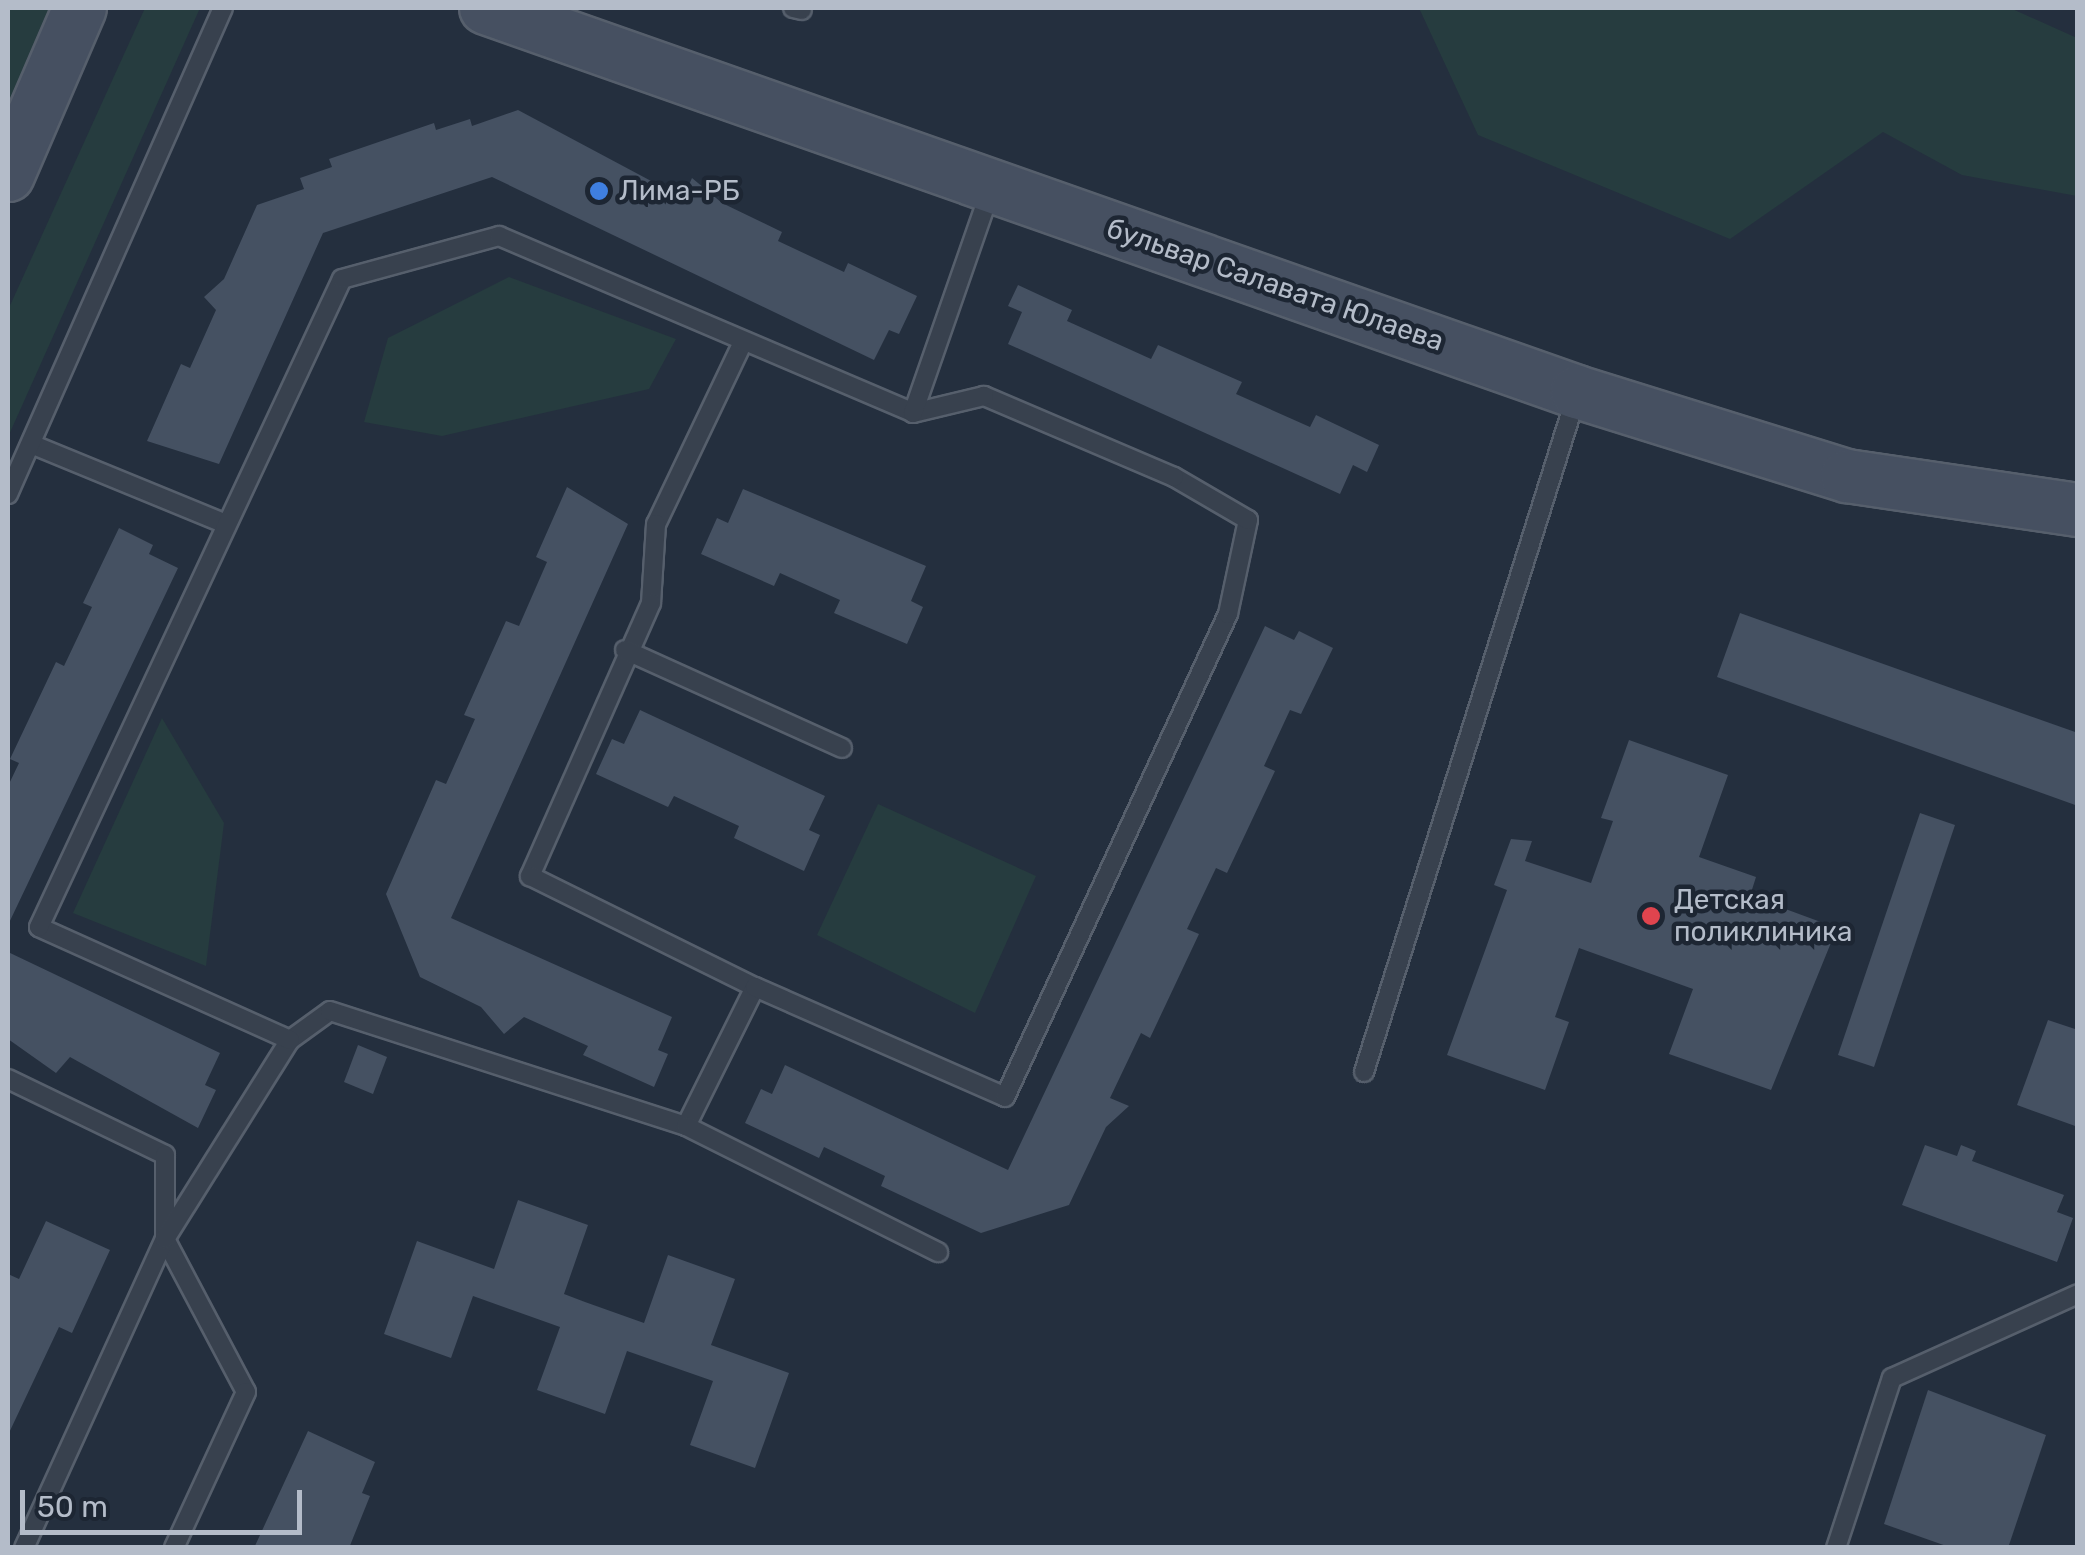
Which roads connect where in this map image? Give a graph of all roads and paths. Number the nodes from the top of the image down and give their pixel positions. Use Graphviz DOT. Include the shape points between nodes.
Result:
graph roads {
  1 [pos="80,8"];
  2 [pos="222,8"];
  3 [pos="486,8"];
  4 [pos="8,175"];
  5 [pos="992,185"];
  6 [pos="743,342"];
  7 [pos="1578,392"];
  8 [pos="913,413"];
  9 [pos="32,444"];
  10 [pos="8,494"];
  11 [pos="2078,510"];
  12 [pos="224,523"];
  13 [pos="625,650"];
  14 [pos="842,748"];
  15 [pos="755,987"];
  16 [pos="290,1040"];
  17 [pos="1364,1072"];
  18 [pos="8,1079"];
  19 [pos="686,1126"];
  20 [pos="165,1239"];
  21 [pos="938,1252"];
  22 [pos="2078,1294"];
  23 [pos="24,1548"];
  24 [pos="174,1548"];
  25 [pos="1836,1548"];
  1 -- 4 [label="street"];
  2 -- 9 [label="lane"];
  3 -- 5 [label="street, бульвар Салавата Юлаева"];
  5 -- 7 [label="street, бульвар Салавата Юлаева"];
  5 -- 8 [label="lane"];
  6 -- 8 [label="lane"];
  6 -- 12 [label="lane" via="499,236 342,278"];
  6 -- 13 [label="lane" via="656,524 651,603"];
  7 -- 11 [label="street, бульвар Салавата Юлаева" via="1848,476"];
  7 -- 17 [label="lane"];
  8 -- 15 [label="lane" via="984,396 1174,477 1248,520 1240,580 1005,1098"];
  9 -- 10 [label="lane"];
  9 -- 12 [label="lane"];
  12 -- 16 [label="lane" via="39,927"];
  13 -- 14 [label="lane"];
  13 -- 15 [label="lane" via="530,876"];
  15 -- 19 [label="lane"];
  16 -- 19 [label="lane" via="330,1011"];
  16 -- 20 [label="lane"];
  18 -- 20 [label="lane" via="165,1155"];
  19 -- 21 [label="lane"];
  20 -- 23 [label="lane"];
  20 -- 24 [label="lane" via="246,1392"];
  22 -- 25 [label="lane" via="1892,1378"];
}
